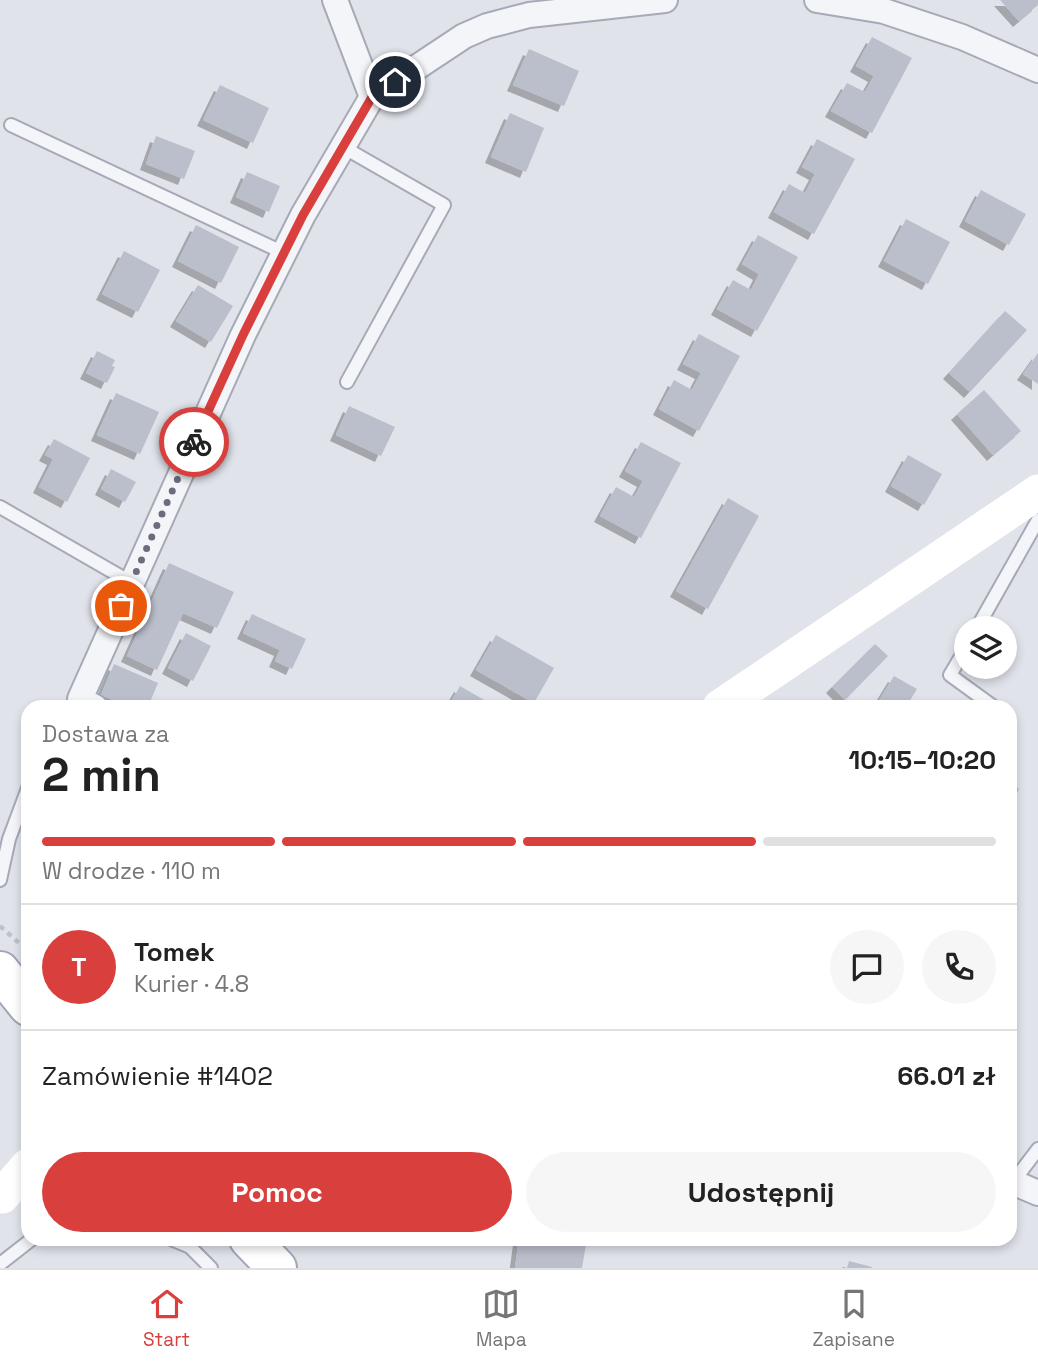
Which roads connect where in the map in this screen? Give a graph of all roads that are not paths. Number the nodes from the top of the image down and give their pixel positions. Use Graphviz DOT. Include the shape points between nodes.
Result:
graph roads {
  1 [pos="335,0"];
  2 [pos="665,0"];
  3 [pos="817,0"];
  4 [pos="1038,71"];
  5 [pos="372,97"];
  6 [pos="11,125"];
  7 [pos="343,147"];
  8 [pos="284,253"];
  9 [pos="346,382"];
  10 [pos="1038,492"];
  11 [pos="0,507"];
  12 [pos="1038,520"];
  13 [pos="132,583"];
  14 [pos="984,616"];
  15 [pos="956,679"];
  16 [pos="85,700"];
  17 [pos="730,700"];
  18 [pos="984,700"];
  19 [pos="21,807"];
  20 [pos="0,880"];
  21 [pos="1038,1149"];
  22 [pos="21,1176"];
  23 [pos="1017,1176"];
  24 [pos="1017,1184"];
  25 [pos="10,1193"];
  26 [pos="1038,1193"];
  27 [pos="23,1246"];
  28 [pos="188,1246"];
  29 [pos="256,1246"];
  30 [pos="0,1264"];
  31 [pos="211,1268"];
  32 [pos="277,1268"];
  1 -- 5 [label="street"];
  2 -- 5 [label="street" via="529,15 487,26 464,36"];
  3 -- 4 [label="street" via="884,11 962,37"];
  5 -- 7 [label="street"];
  6 -- 8 [label="lane"];
  7 -- 8 [label="street"];
  7 -- 9 [label="lane" via="444,205"];
  8 -- 13 [label="street"];
  10 -- 17 [label="street"];
  11 -- 13 [label="lane"];
  12 -- 14 [label="lane"];
  13 -- 16 [label="street"];
  15 -- 18 [label="lane"];
  19 -- 20 [label="lane"];
  21 -- 23 [label="lane"];
  22 -- 25 [label="street"];
  24 -- 26 [label="street"];
  27 -- 30 [label="lane"];
  28 -- 31 [label="lane"];
  29 -- 32 [label="main road"];
}
